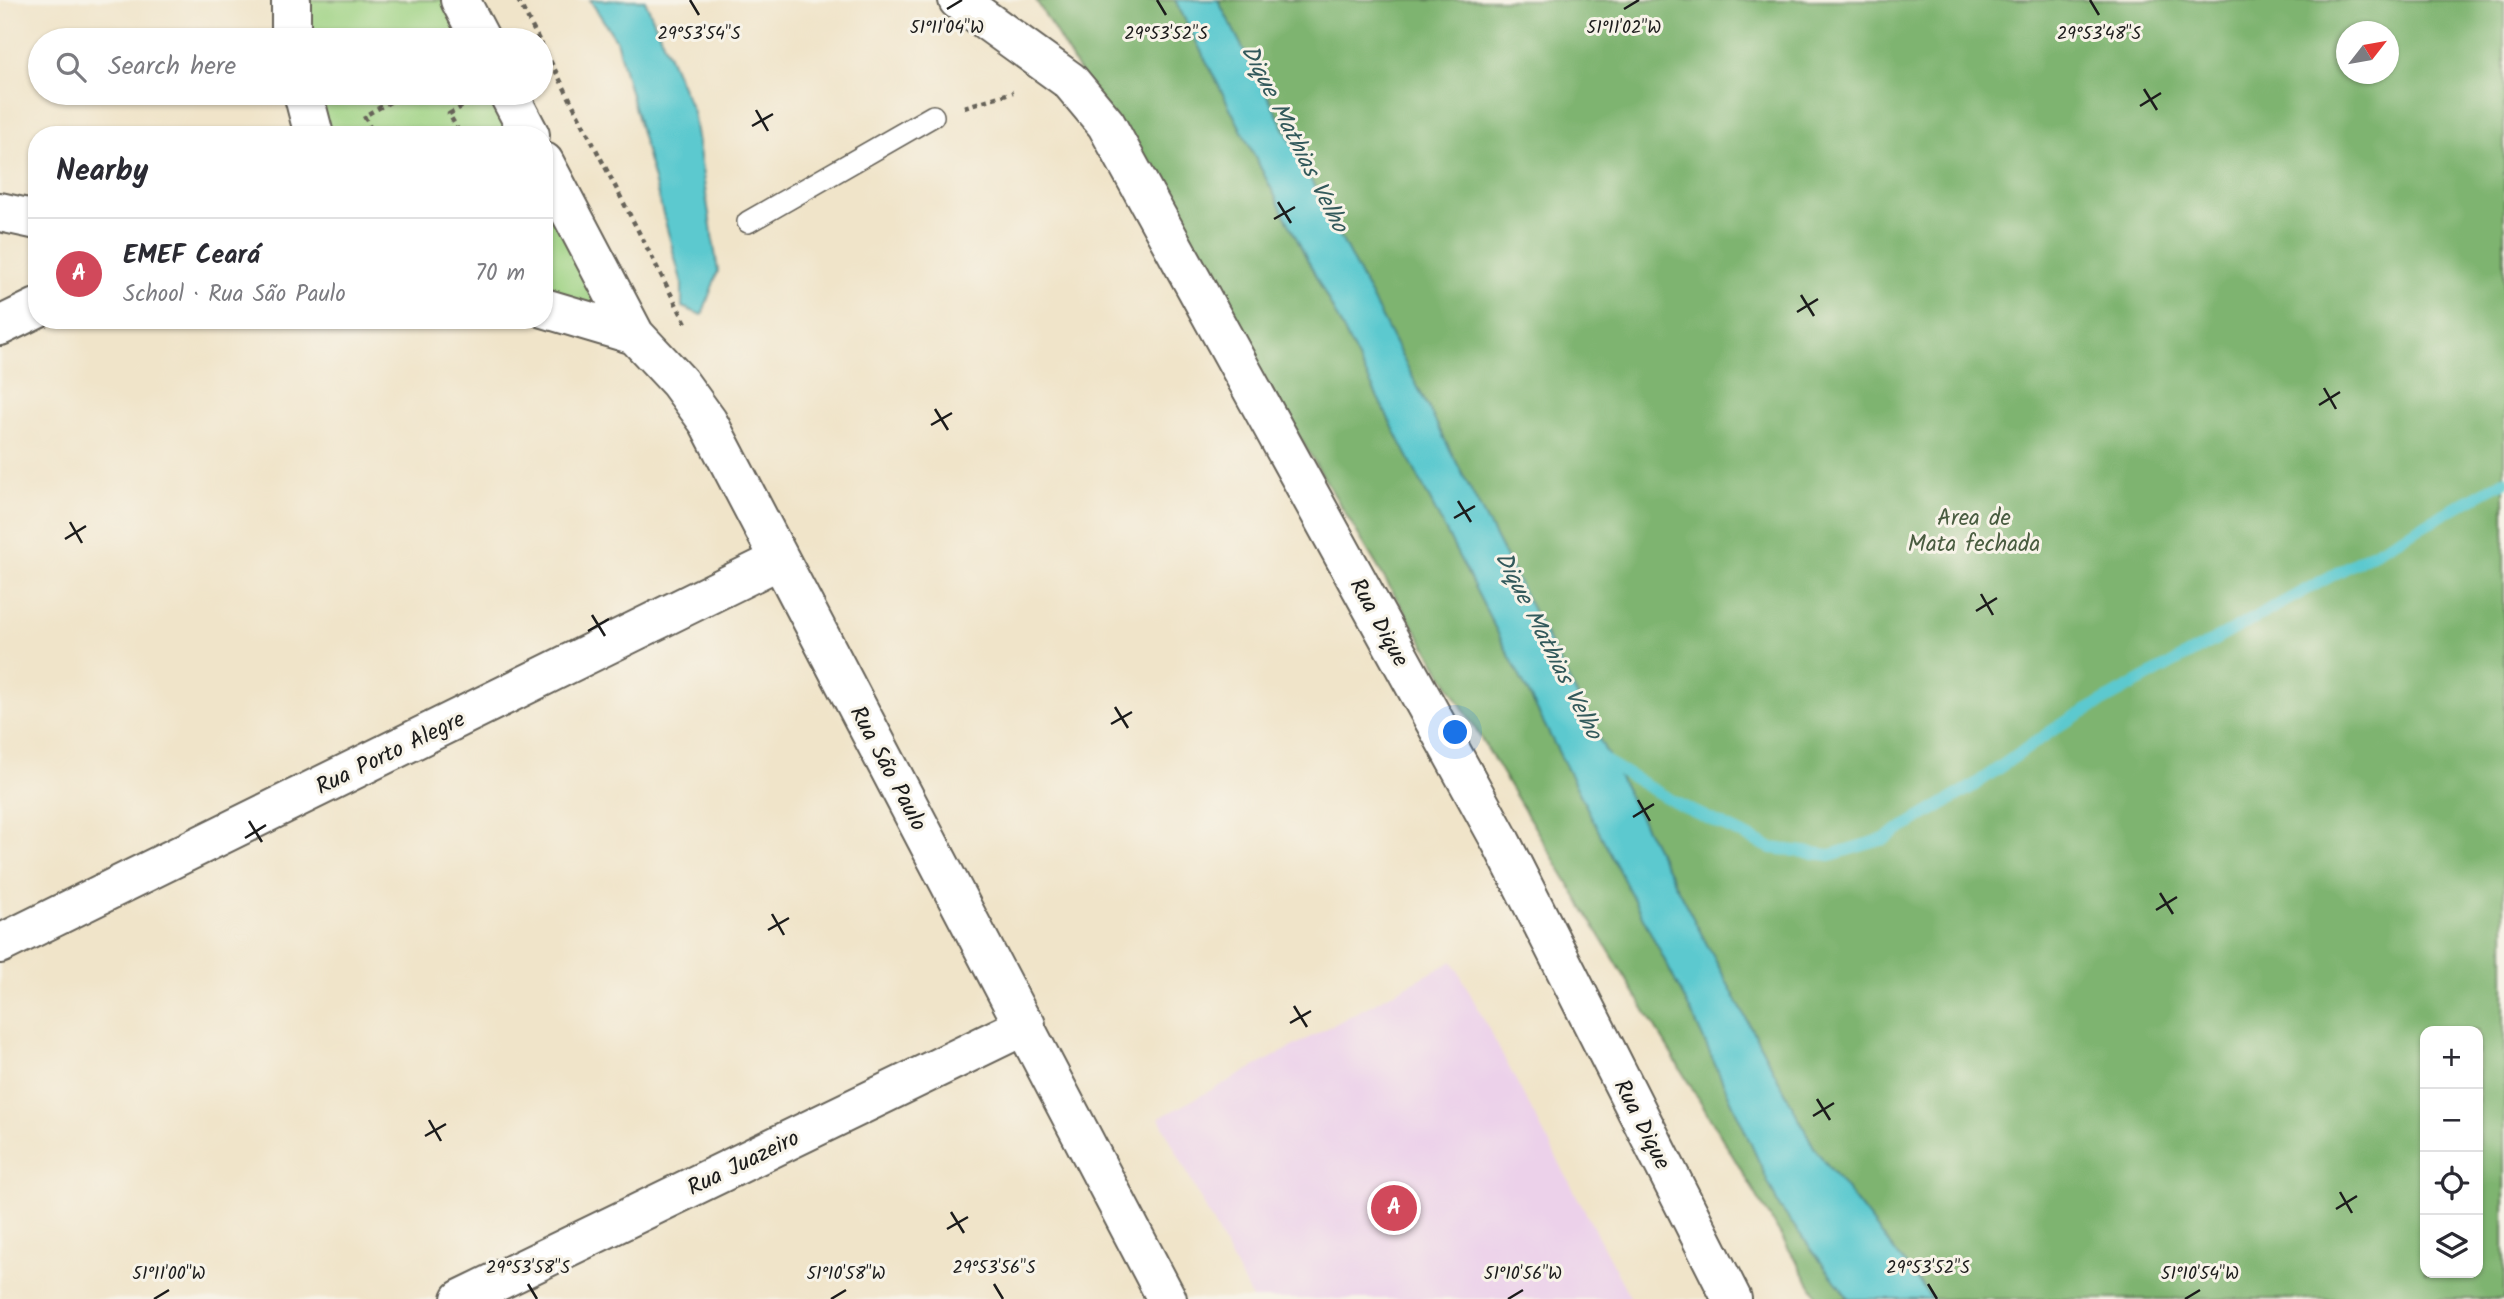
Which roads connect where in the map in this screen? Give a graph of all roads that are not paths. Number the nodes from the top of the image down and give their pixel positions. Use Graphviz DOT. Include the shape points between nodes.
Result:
graph roads {
  1 [pos="291,0"];
  2 [pos="460,0"];
  3 [pos="958,0"];
  4 [pos="291,28"];
  5 [pos="475,28"];
  6 [pos="306,105"];
  7 [pos="499,105"];
  8 [pos="933,117"];
  9 [pos="312,126"];
  10 [pos="521,126"];
  11 [pos="553,179"];
  12 [pos="0,212"];
  13 [pos="28,218"];
  14 [pos="748,222"];
  15 [pos="553,311"];
  16 [pos="28,312"];
  17 [pos="0,326"];
  18 [pos="635,335"];
  19 [pos="779,560"];
  20 [pos="0,944"];
  21 [pos="1026,1025"];
  22 [pos="461,1299"];
  23 [pos="1167,1299"];
  24 [pos="1732,1299"];
  1 -- 4 [label="street"];
  2 -- 5 [label="street"];
  3 -- 24 [label="street, Rua Dique" via="1070,81 1105,124 1494,830"];
  6 -- 9 [label="street"];
  7 -- 10 [label="street"];
  8 -- 14 [label="lane"];
  11 -- 18 [label="street"];
  12 -- 13 [label="street"];
  15 -- 18 [label="street"];
  16 -- 17 [label="street"];
  18 -- 19 [label="street, Rua São Paulo" via="708,422"];
  19 -- 20 [label="street, Rua Porto Alegre"];
  19 -- 21 [label="street, Rua São Paulo"];
  21 -- 22 [label="street, Rua Juazeiro"];
  21 -- 23 [label="street, Rua São Paulo"];
}
